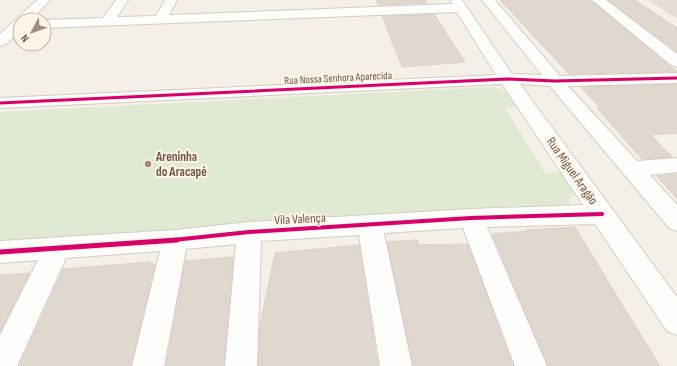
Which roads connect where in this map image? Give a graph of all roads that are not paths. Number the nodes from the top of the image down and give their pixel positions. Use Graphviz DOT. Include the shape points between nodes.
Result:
graph roads {
  1 [pos="44,0"];
  2 [pos="122,0"];
  3 [pos="170,0"];
  4 [pos="272,0"];
  5 [pos="488,0"];
  6 [pos="598,0"];
  7 [pos="458,4"];
  8 [pos="384,5"];
  9 [pos="330,6"];
  10 [pos="31,12"];
  11 [pos="272,14"];
  12 [pos="160,20"];
  13 [pos="107,22"];
  14 [pos="52,24"];
  15 [pos="12,31"];
  16 [pos="0,42"];
  17 [pos="677,62"];
  18 [pos="677,78"];
  19 [pos="507,79"];
  20 [pos="555,81"];
  21 [pos="0,103"];
  22 [pos="677,165"];
  23 [pos="632,169"];
  24 [pos="602,214"];
  25 [pos="471,218"];
  26 [pos="677,221"];
  27 [pos="370,225"];
  28 [pos="249,232"];
  29 [pos="175,240"];
  30 [pos="58,247"];
  31 [pos="0,252"];
  32 [pos="677,321"];
  33 [pos="1,366"];
  34 [pos="148,366"];
  35 [pos="241,366"];
  36 [pos="396,366"];
  37 [pos="531,366"];
  1 -- 10 [label="street"];
  2 -- 13 [label="street"];
  3 -- 12 [label="street"];
  4 -- 11 [label="street"];
  5 -- 20 [label="street"];
  6 -- 17 [label="street"];
  7 -- 8 [label="street"];
  7 -- 19 [label="street, Rua Miguel Aragão"];
  8 -- 9 [label="street"];
  9 -- 11 [label="street"];
  11 -- 12 [label="street" via="229,11"];
  12 -- 13 [label="street"];
  13 -- 14 [label="street"];
  15 -- 16 [label="street"];
  18 -- 20 [label="street, Rua Nossa Senhora Aparecida"];
  19 -- 20 [label="street, Rua Nossa Senhora Aparecida"];
  19 -- 21 [label="street, Rua Nossa Senhora Aparecida"];
  19 -- 24 [label="street, Rua Miguel Aragão"];
  20 -- 23 [label="street"];
  22 -- 23 [label="street"];
  23 -- 26 [label="street"];
  24 -- 25 [label="street, Vila Valença"];
  24 -- 32 [label="street, Rua Miguel Aragão"];
  25 -- 27 [label="street, Vila Valença"];
  25 -- 37 [label="street"];
  27 -- 28 [label="street, Vila Valença"];
  27 -- 36 [label="street"];
  28 -- 29 [label="street, Vila Valença"];
  28 -- 35 [label="street"];
  29 -- 30 [label="street, Vila Valença"];
  29 -- 34 [label="street"];
  30 -- 31 [label="street, Vila Valença"];
  30 -- 33 [label="street"];
}
